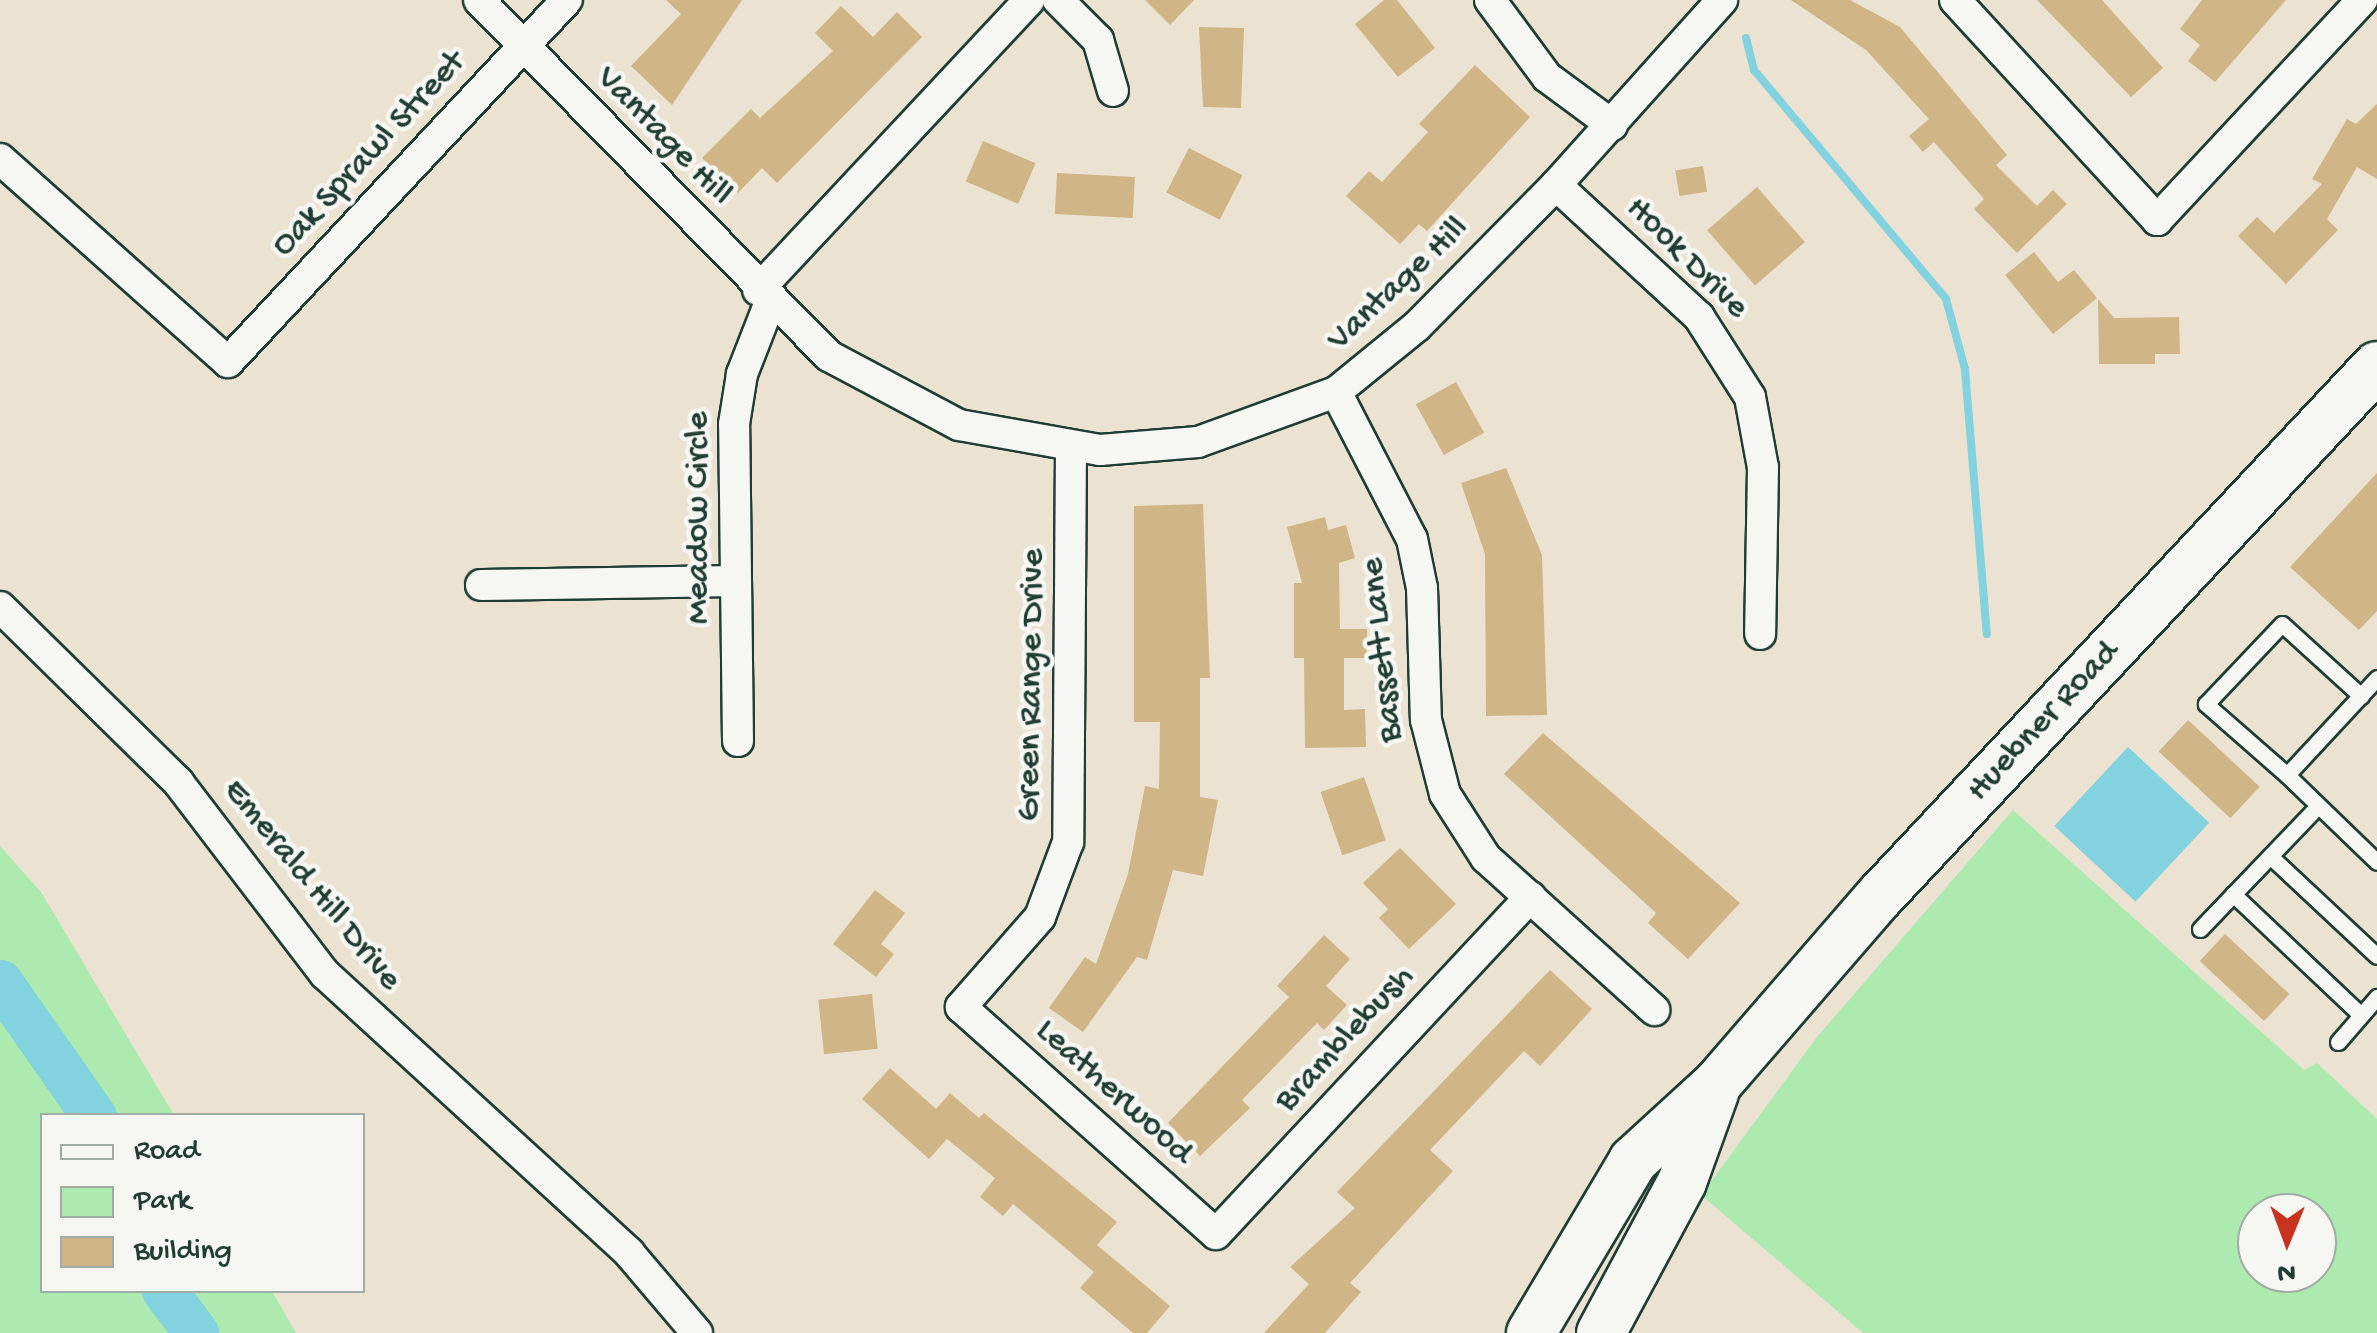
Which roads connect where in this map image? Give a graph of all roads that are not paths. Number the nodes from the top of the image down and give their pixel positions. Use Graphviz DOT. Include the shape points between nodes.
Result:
graph roads {
  1 [pos="478,0"];
  2 [pos="567,0"];
  3 [pos="1029,0"];
  4 [pos="1058,0"];
  5 [pos="1490,0"];
  6 [pos="1722,0"];
  7 [pos="1955,0"];
  8 [pos="2362,0"];
  9 [pos="523,46"];
  10 [pos="1113,91"];
  11 [pos="1612,125"];
  12 [pos="0,160"];
  13 [pos="1556,185"];
  14 [pos="764,296"];
  15 [pos="2377,366"];
  16 [pos="1336,392"];
  17 [pos="1071,448"];
  18 [pos="736,580"];
  19 [pos="481,584"];
  20 [pos="0,607"];
  21 [pos="1760,634"];
  22 [pos="2377,678"];
  23 [pos="2360,696"];
  24 [pos="738,741"];
  25 [pos="2287,775"];
  26 [pos="2318,806"];
  27 [pos="2270,856"];
  28 [pos="2377,862"];
  29 [pos="2233,894"];
  30 [pos="1530,897"];
  31 [pos="2200,929"];
  32 [pos="2377,956"];
  33 [pos="2377,996"];
  34 [pos="961,1007"];
  35 [pos="1654,1010"];
  36 [pos="2361,1015"];
  37 [pos="2338,1042"];
  38 [pos="1717,1084"];
  39 [pos="1216,1234"];
  40 [pos="696,1333"];
  41 [pos="1531,1333"];
  42 [pos="1601,1333"];
  1 -- 9 [label="street, Vantage Hill"];
  2 -- 9 [label="street, Oak Sprawl Street"];
  3 -- 14 [label="street, Meadow Circle"];
  4 -- 10 [label="street" via="1098,40"];
  5 -- 11 [label="street" via="1547,77"];
  6 -- 11 [label="street, Vantage Hill"];
  7 -- 8 [label="street" via="2157,220"];
  9 -- 12 [label="street, Oak Sprawl Street" via="228,362"];
  9 -- 14 [label="street, Vantage Hill"];
  11 -- 13 [label="street, Vantage Hill"];
  13 -- 16 [label="street, Vantage Hill" via="1417,326"];
  13 -- 21 [label="street, Hook Drive" via="1699,317 1750,398 1762,468"];
  14 -- 17 [label="street, Vantage Hill" via="829,356 913,406 1006,439"];
  14 -- 18 [label="street, Meadow Circle" via="737,398"];
  15 -- 38 [label="main road, Huebner Road" via="1881,895"];
  16 -- 17 [label="street, Vantage Hill" via="1198,442"];
  16 -- 30 [label="street, Bassett Lane" via="1393,491 1415,551 1426,720 1445,794 1486,858"];
  17 -- 34 [label="street, Green Range Drive" via="1068,842 1032,928"];
  18 -- 19 [label="street"];
  18 -- 24 [label="street, Meadow Circle"];
  20 -- 40 [label="street, Emerald Hill Drive" via="178,782 336,986 628,1252"];
  22 -- 23 [label="lane"];
  23 -- 25 [label="lane"];
  23 -- 25 [label="lane" via="2282,624 2206,704"];
  25 -- 26 [label="lane"];
  26 -- 27 [label="lane"];
  26 -- 28 [label="lane"];
  27 -- 29 [label="lane"];
  27 -- 32 [label="lane"];
  29 -- 31 [label="lane"];
  29 -- 36 [label="lane"];
  30 -- 35 [label="street, Bassett Lane"];
  30 -- 39 [label="street, Bramblebush"];
  33 -- 36 [label="lane"];
  34 -- 39 [label="street, Leatherwood"];
  36 -- 37 [label="lane"];
  38 -- 41 [label="main road, Huebner Road" via="1633,1161"];
  38 -- 42 [label="main road, Huebner Road" via="1682,1182"];
}
